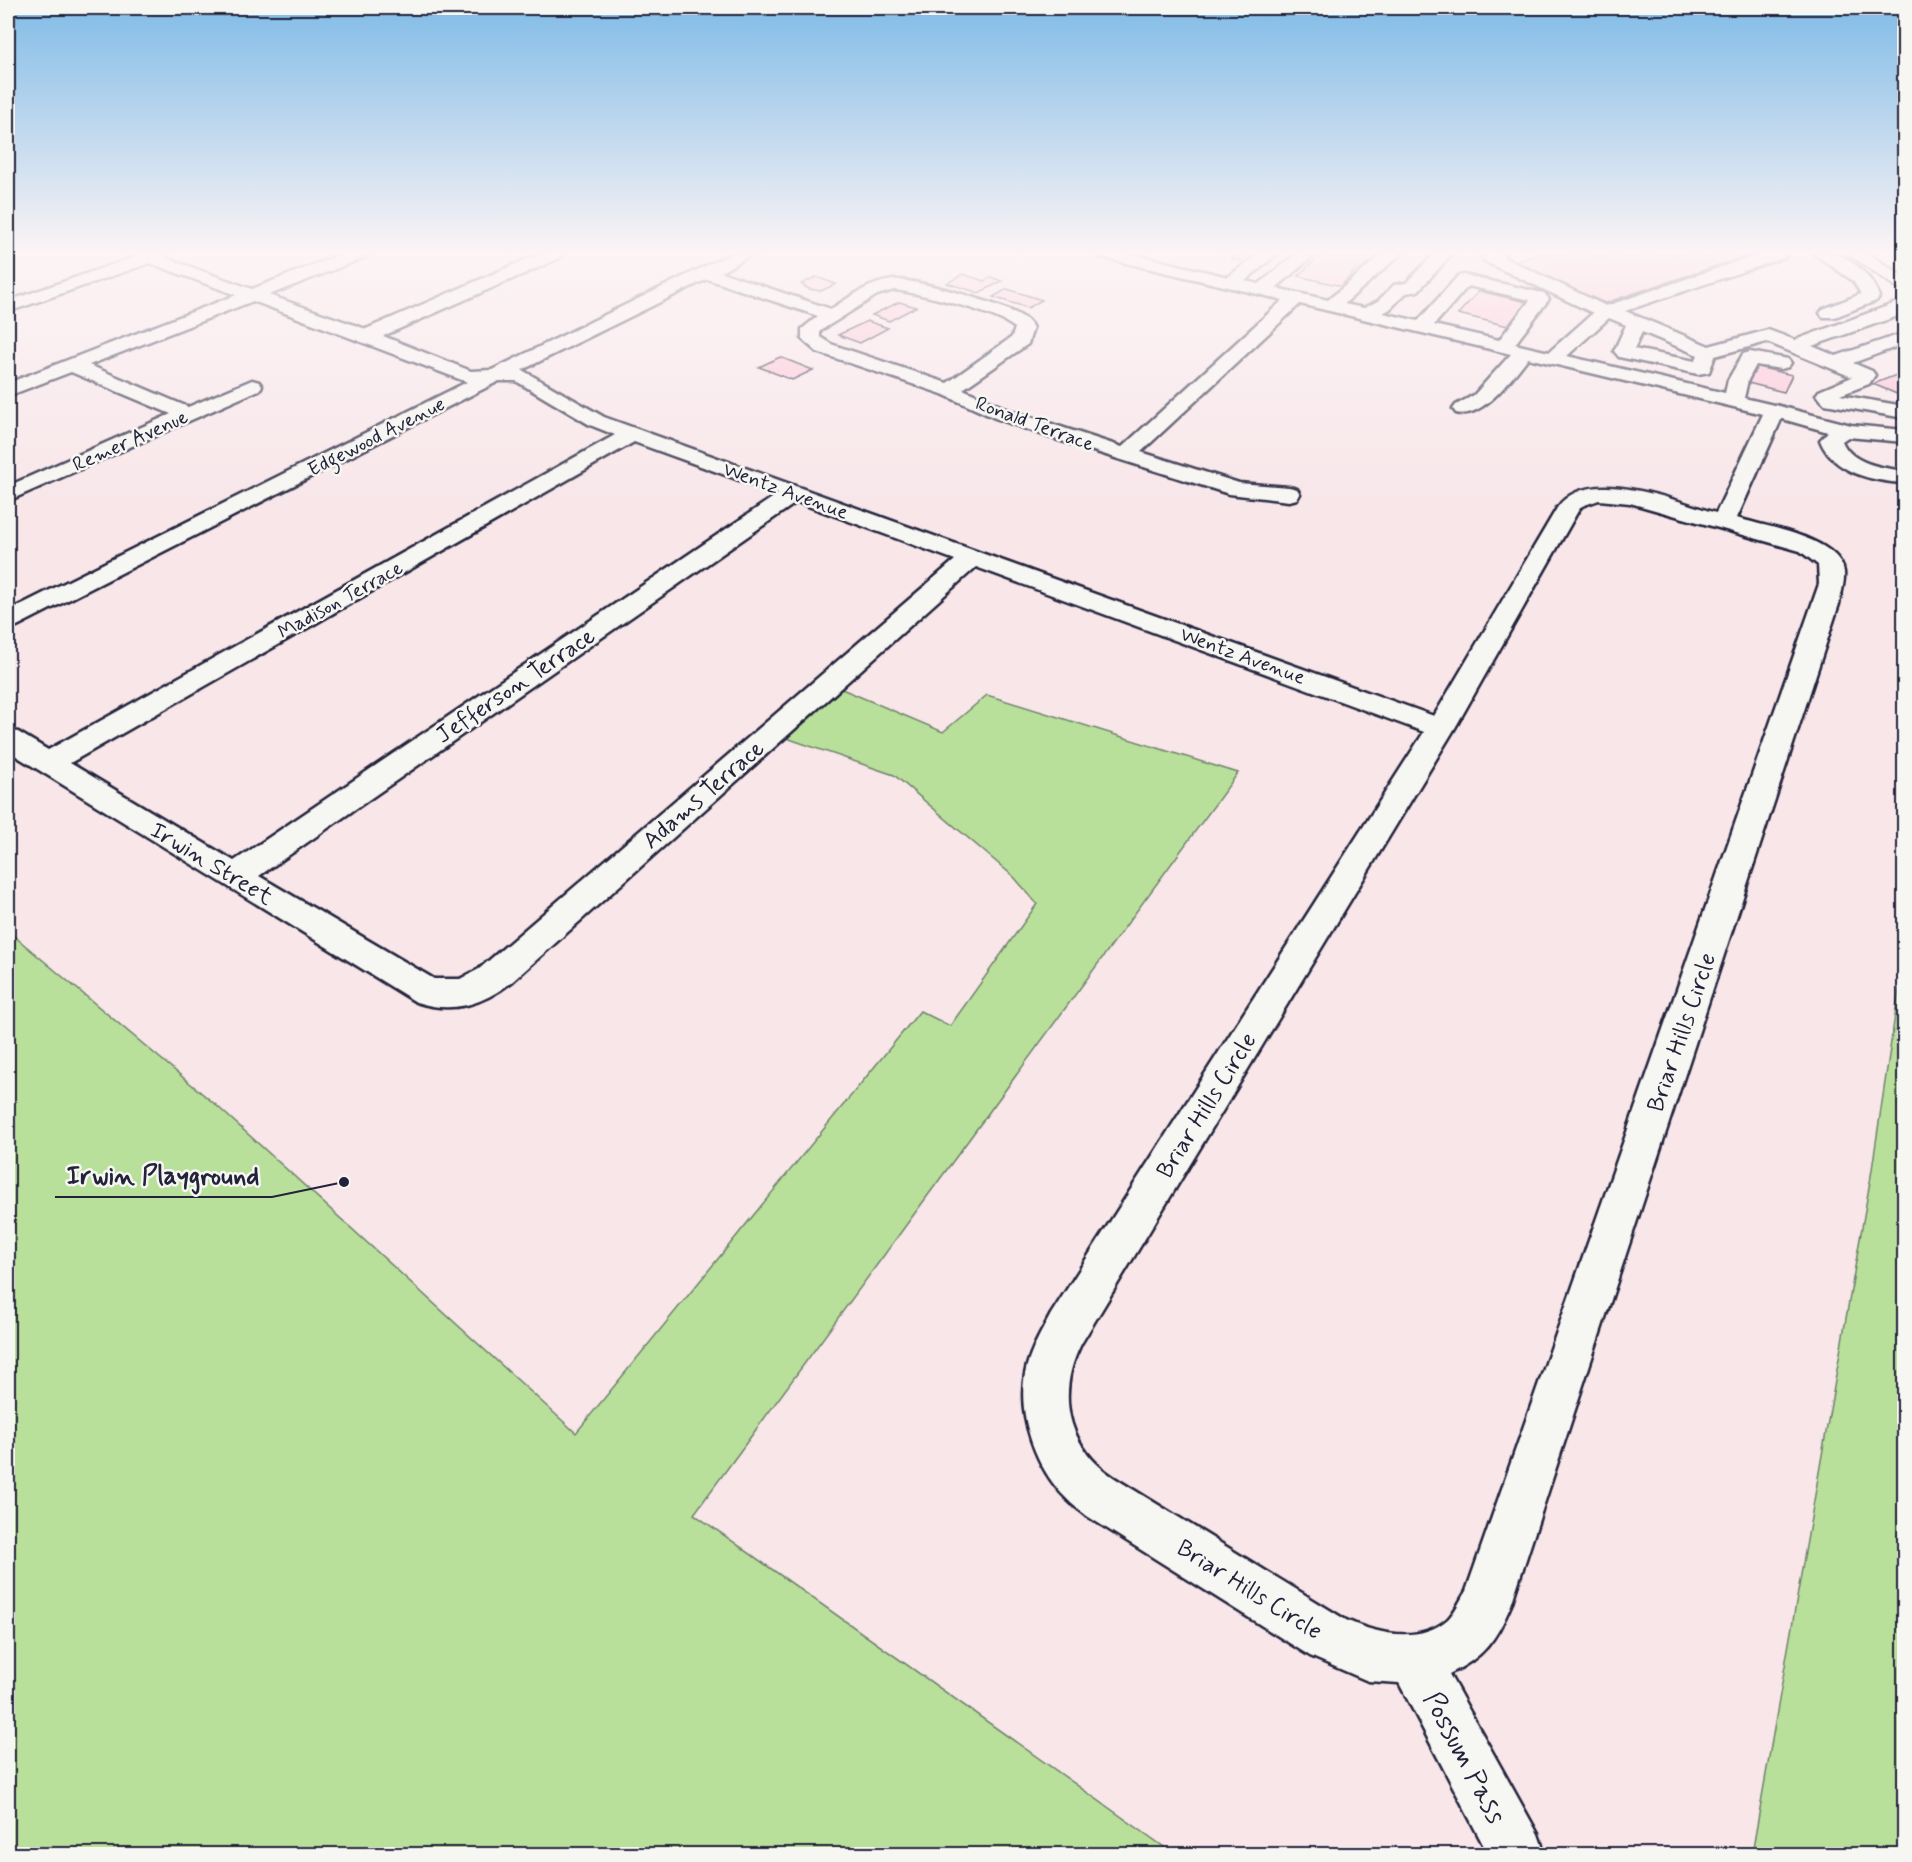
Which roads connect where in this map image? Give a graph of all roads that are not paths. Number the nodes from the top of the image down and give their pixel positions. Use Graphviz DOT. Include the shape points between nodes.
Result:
graph roads {
  1 [pos="136,340"];
  2 [pos="377,340"];
  3 [pos="570,340"];
  4 [pos="813,340"];
  5 [pos="1021,340"];
  6 [pos="1251,340"];
  7 [pos="1473,340"];
  8 [pos="1508,340"];
  9 [pos="1574,340"];
  10 [pos="1629,340"];
  11 [pos="1677,340"];
  12 [pos="1753,340"];
  13 [pos="1779,340"];
  14 [pos="1813,340"];
  15 [pos="1900,340"];
  16 [pos="1795,346"];
  17 [pos="1503,347"];
  18 [pos="1523,352"];
  19 [pos="1707,352"];
  20 [pos="1552,359"];
  21 [pos="1781,363"];
  22 [pos="1835,363"];
  23 [pos="71,365"];
  24 [pos="1885,369"];
  25 [pos="1865,375"];
  26 [pos="494,377"];
  27 [pos="252,387"];
  28 [pos="8,390"];
  29 [pos="949,390"];
  30 [pos="1734,401"];
  31 [pos="1463,409"];
  32 [pos="1775,411"];
  33 [pos="1905,412"];
  34 [pos="188,414"];
  35 [pos="1848,431"];
  36 [pos="1905,431"];
  37 [pos="632,434"];
  38 [pos="1905,436"];
  39 [pos="1905,444"];
  40 [pos="1127,454"];
  41 [pos="1905,477"];
  42 [pos="795,493"];
  43 [pos="8,494"];
  44 [pos="1289,494"];
  45 [pos="1723,523"];
  46 [pos="974,556"];
  47 [pos="8,621"];
  48 [pos="1441,728"];
  49 [pos="8,739"];
  50 [pos="48,763"];
  51 [pos="234,877"];
  52 [pos="417,987"];
  53 [pos="1413,1659"];
  54 [pos="1518,1854"];
  1 -- 23 [label="main road"];
  2 -- 26 [label="main road, Wentz Avenue" via="469,377"];
  3 -- 26 [label="main road, Edgewood Avenue"];
  4 -- 29 [label="main road, Ronald Terrace"];
  5 -- 29 [label="main road"];
  6 -- 40 [label="main road"];
  7 -- 17 [label="main road"];
  8 -- 17 [label="main road"];
  9 -- 20 [label="main road"];
  10 -- 19 [label="main road" via="1626,353 1698,368 1702,368"];
  11 -- 19 [label="main road"];
  12 -- 19 [label="main road"];
  13 -- 16 [label="main road"];
  14 -- 16 [label="main road"];
  15 -- 22 [label="main road"];
  16 -- 22 [label="main road"];
  17 -- 18 [label="main road"];
  18 -- 20 [label="main road"];
  18 -- 31 [label="main road" via="1481,399"];
  20 -- 30 [label="main road"];
  21 -- 30 [label="main road" via="1750,358 1738,380"];
  22 -- 25 [label="main road"];
  23 -- 28 [label="main road"];
  23 -- 34 [label="main road"];
  24 -- 25 [label="main road"];
  25 -- 33 [label="main road" via="1862,380 1826,395 1832,400"];
  26 -- 37 [label="main road, Wentz Avenue" via="521,376 597,421"];
  26 -- 47 [label="main road, Edgewood Avenue"];
  27 -- 34 [label="main road, Remer Avenue"];
  29 -- 40 [label="main road, Ronald Terrace" via="1002,414"];
  30 -- 32 [label="main road"];
  32 -- 35 [label="main road"];
  32 -- 36 [label="main road"];
  32 -- 45 [label="main road"];
  34 -- 43 [label="main road, Remer Avenue"];
  35 -- 38 [label="main road"];
  35 -- 39 [label="main road"];
  35 -- 41 [label="main road" via="1831,440 1843,457 1878,473"];
  37 -- 42 [label="main road, Wentz Avenue"];
  37 -- 50 [label="main road, Madison Terrace"];
  40 -- 44 [label="main road, Ronald Terrace" via="1237,489"];
  42 -- 46 [label="main road, Wentz Avenue"];
  42 -- 51 [label="main road, Jefferson Terrace"];
  45 -- 48 [label="main road, Briar Hills Circle" via="1614,493 1591,494 1574,501"];
  45 -- 53 [label="main road, Briar Hills Circle" via="1789,540 1820,553 1833,568 1826,604 1486,1605 1466,1636 1434,1655"];
  46 -- 48 [label="main road, Wentz Avenue"];
  46 -- 52 [label="main road, Adams Terrace" via="487,983 466,993 449,995 428,993"];
  48 -- 53 [label="main road, Briar Hills Circle" via="1066,1329 1051,1358 1046,1380 1047,1412 1060,1450 1082,1481 1104,1499 1328,1638 1368,1656"];
  49 -- 50 [label="main road, Irwin Street"];
  50 -- 51 [label="main road, Irwin Street"];
  51 -- 52 [label="main road, Irwin Street"];
  53 -- 54 [label="main road, Possum Pass"];
}
